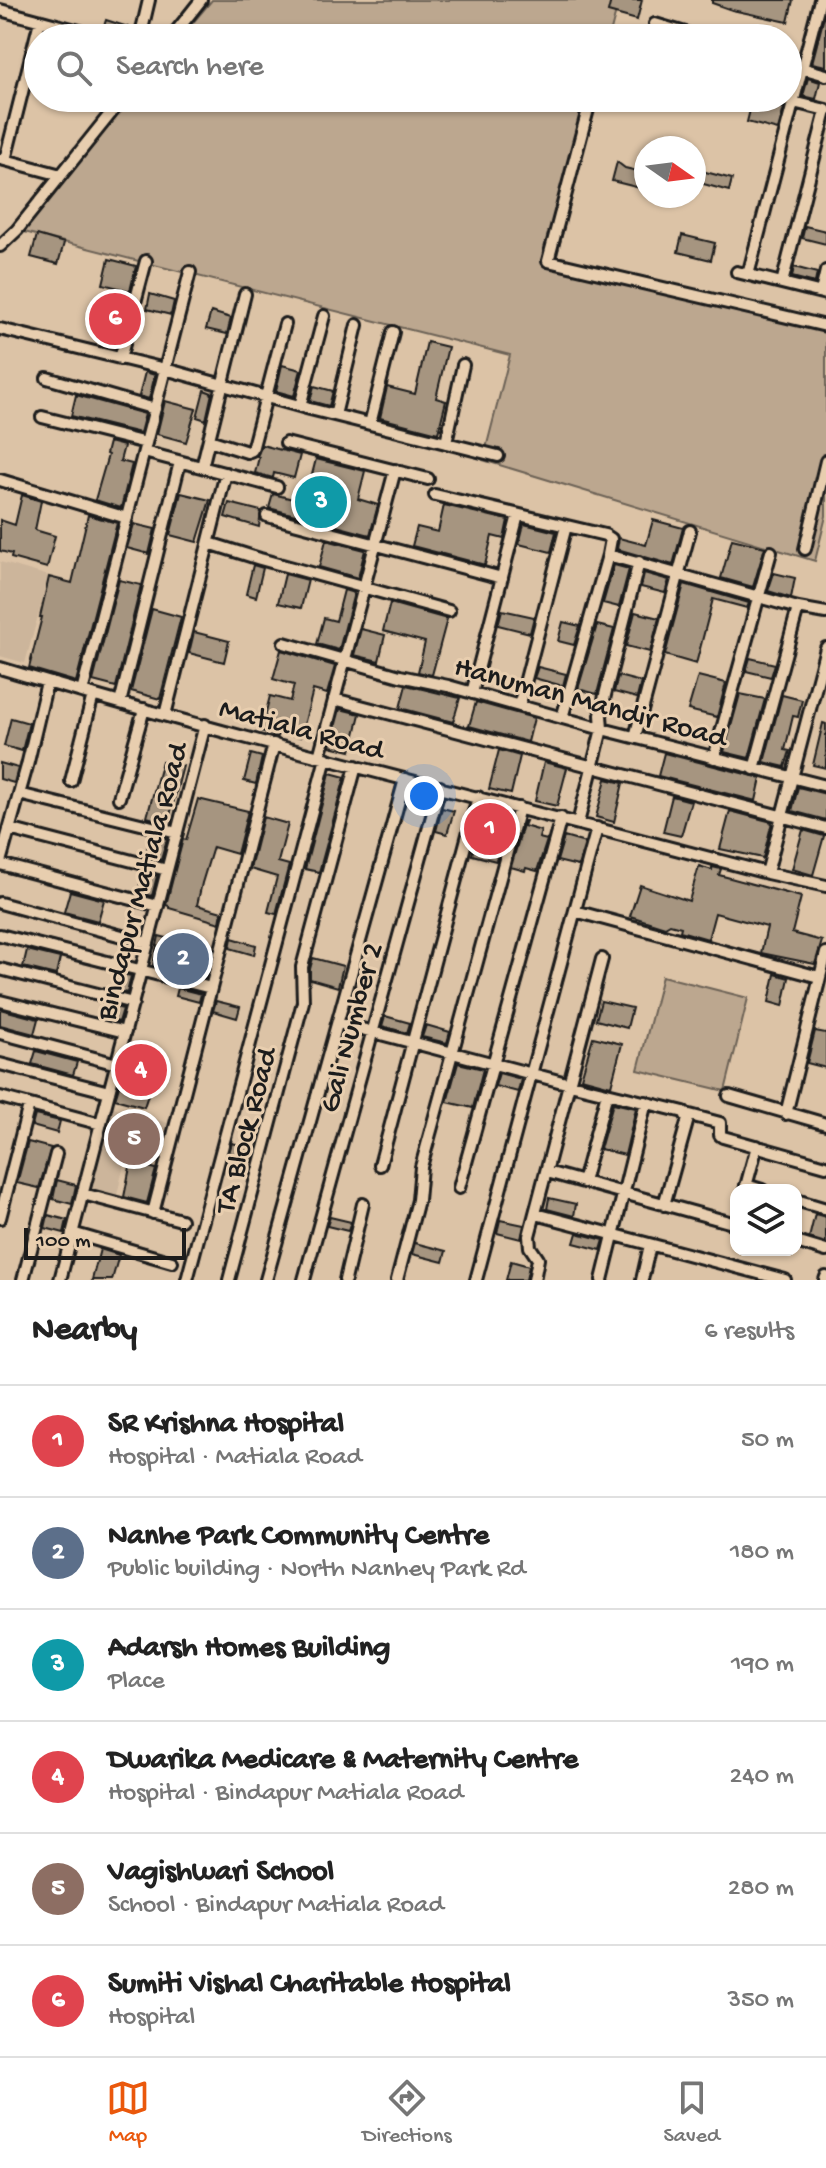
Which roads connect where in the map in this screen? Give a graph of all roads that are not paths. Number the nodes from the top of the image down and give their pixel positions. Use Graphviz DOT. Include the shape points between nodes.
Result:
graph roads {
  1 [pos="149,0"];
  2 [pos="201,0"];
  3 [pos="820,0"];
  4 [pos="5,7"];
  5 [pos="40,21"];
  6 [pos="39,24"];
  7 [pos="52,24"];
  8 [pos="143,24"];
  9 [pos="182,24"];
  10 [pos="802,68"];
  11 [pos="826,75"];
  12 [pos="24,79"];
  13 [pos="802,104"];
  14 [pos="826,111"];
  15 [pos="112,112"];
  16 [pos="587,112"];
  17 [pos="790,112"];
  18 [pos="2,159"];
  19 [pos="61,175"];
  20 [pos="0,246"];
  21 [pos="146,261"];
  22 [pos="826,271"];
  23 [pos="190,272"];
  24 [pos="782,283"];
  25 [pos="824,293"];
  26 [pos="245,294"];
  27 [pos="324,316"];
  28 [pos="285,324"];
  29 [pos="357,325"];
  30 [pos="826,326"];
  31 [pos="0,329"];
  32 [pos="393,332"];
  33 [pos="120,359"];
  34 [pos="463,365"];
  35 [pos="165,369"];
  36 [pos="47,378"];
  37 [pos="222,385"];
  38 [pos="265,397"];
  39 [pos="300,406"];
  40 [pos="155,409"];
  41 [pos="335,415"];
  42 [pos="42,417"];
  43 [pos="370,424"];
  44 [pos="209,440"];
  45 [pos="286,443"];
  46 [pos="446,443"];
  47 [pos="145,448"];
  48 [pos="498,456"];
  49 [pos="826,461"];
  50 [pos="180,462"];
  51 [pos="202,467"];
  52 [pos="395,470"];
  53 [pos="226,473"];
  54 [pos="428,479"];
  55 [pos="0,480"];
  56 [pos="277,487"];
  57 [pos="435,495"];
  58 [pos="518,515"];
  59 [pos="267,516"];
  60 [pos="127,518"];
  61 [pos="566,526"];
  62 [pos="690,531"];
  63 [pos="209,543"];
  64 [pos="375,543"];
  65 [pos="805,549"];
  66 [pos="771,552"];
  67 [pos="608,555"];
  68 [pos="639,562"];
  69 [pos="679,575"];
  70 [pos="502,578"];
  71 [pos="363,588"];
  72 [pos="759,596"];
  73 [pos="798,608"];
  74 [pos="449,611"];
  75 [pos="826,613"];
  76 [pos="284,643"];
  77 [pos="826,648"];
  78 [pos="344,660"];
  79 [pos="0,668"];
  80 [pos="47,682"];
  81 [pos="472,693"];
  82 [pos="87,694"];
  83 [pos="334,699"];
  84 [pos="120,703"];
  85 [pos="519,706"];
  86 [pos="144,709"];
  87 [pos="165,715"];
  88 [pos="562,718"];
  89 [pos="205,725"];
  90 [pos="602,729"];
  91 [pos="635,737"];
  92 [pos="274,744"];
  93 [pos="323,757"];
  94 [pos="714,758"];
  95 [pos="593,765"];
  96 [pos="356,766"];
  97 [pos="754,769"];
  98 [pos="791,777"];
  99 [pos="405,779"];
  100 [pos="71,781"];
  101 [pos="826,786"];
  102 [pos="440,787"];
  103 [pos="19,794"];
  104 [pos="478,797"];
  105 [pos="119,798"];
  106 [pos="519,808"];
  107 [pos="781,816"];
  108 [pos="561,818"];
  109 [pos="578,823"];
  110 [pos="597,828"];
  111 [pos="826,828"];
  112 [pos="9,829"];
  113 [pos="177,833"];
  114 [pos="0,863"];
  115 [pos="167,870"];
  116 [pos="767,873"];
  117 [pos="826,886"];
  118 [pos="0,903"];
  119 [pos="158,906"];
  120 [pos="575,911"];
  121 [pos="0,935"];
  122 [pos="148,943"];
  123 [pos="826,953"];
  124 [pos="602,959"];
  125 [pos="0,969"];
  126 [pos="141,971"];
  127 [pos="819,977"];
  128 [pos="211,988"];
  129 [pos="0,1001"];
  130 [pos="133,1003"];
  131 [pos="339,1023"];
  132 [pos="125,1032"];
  133 [pos="373,1032"];
  134 [pos="0,1033"];
  135 [pos="413,1043"];
  136 [pos="451,1053"];
  137 [pos="0,1064"];
  138 [pos="117,1064"];
  139 [pos="493,1064"];
  140 [pos="531,1074"];
  141 [pos="570,1084"];
  142 [pos="109,1092"];
  143 [pos="607,1093"];
  144 [pos="729,1096"];
  145 [pos="0,1097"];
  146 [pos="646,1102"];
  147 [pos="29,1105"];
  148 [pos="686,1114"];
  149 [pos="786,1114"];
  150 [pos="101,1124"];
  151 [pos="826,1124"];
  152 [pos="757,1146"];
  153 [pos="56,1154"];
  154 [pos="380,1165"];
  155 [pos="826,1166"];
  156 [pos="547,1172"];
  157 [pos="583,1182"];
  158 [pos="746,1184"];
  159 [pos="459,1188"];
  160 [pos="623,1193"];
  161 [pos="83,1194"];
  162 [pos="802,1202"];
  163 [pos="363,1204"];
  164 [pos="664,1205"];
  165 [pos="826,1209"];
  166 [pos="153,1213"];
  167 [pos="536,1214"];
  168 [pos="0,1218"];
  169 [pos="181,1220"];
  170 [pos="730,1222"];
  171 [pos="72,1233"];
  172 [pos="613,1235"];
  173 [pos="802,1244"];
  174 [pos="650,1245"];
  175 [pos="826,1251"];
  176 [pos="172,1262"];
  177 [pos="23,1280"];
  178 [pos="60,1280"];
  179 [pos="187,1280"];
  180 [pos="229,1280"];
  181 [pos="266,1280"];
  182 [pos="304,1280"];
  183 [pos="345,1280"];
  184 [pos="397,1280"];
  185 [pos="476,1280"];
  186 [pos="534,1280"];
  187 [pos="602,1280"];
  188 [pos="642,1280"];
  189 [pos="785,1280"];
  1 -- 8 [label="street"];
  2 -- 9 [label="street"];
  3 -- 10 [label="street"];
  4 -- 5 [label="street"];
  5 -- 6 [label="street"];
  5 -- 7 [label="street"];
  10 -- 11 [label="street"];
  12 -- 18 [label="street"];
  13 -- 14 [label="street"];
  14 -- 24 [label="street"];
  15 -- 19 [label="street"];
  16 -- 30 [label="street" via="548,261"];
  17 -- 24 [label="street" via="743,273"];
  18 -- 19 [label="street"];
  19 -- 20 [label="street"];
  21 -- 33 [label="street"];
  22 -- 25 [label="street"];
  23 -- 35 [label="street"];
  24 -- 25 [label="street"];
  26 -- 37 [label="street"];
  27 -- 39 [label="street"];
  28 -- 38 [label="street"];
  29 -- 41 [label="street"];
  31 -- 33 [label="street"];
  32 -- 43 [label="street"];
  33 -- 35 [label="street"];
  34 -- 46 [label="street"];
  35 -- 37 [label="street"];
  35 -- 40 [label="street"];
  36 -- 40 [label="street"];
  37 -- 38 [label="street"];
  37 -- 44 [label="street"];
  38 -- 39 [label="street"];
  38 -- 44 [label="street" via="252,450"];
  39 -- 41 [label="street"];
  40 -- 47 [label="street"];
  41 -- 43 [label="street"];
  42 -- 47 [label="street"];
  43 -- 46 [label="street"];
  44 -- 51 [label="street"];
  45 -- 52 [label="street"];
  46 -- 48 [label="street"];
  47 -- 50 [label="street"];
  47 -- 60 [label="street"];
  49 -- 65 [label="street"];
  50 -- 51 [label="street"];
  50 -- 84 [label="street"];
  51 -- 53 [label="street"];
  52 -- 54 [label="street"];
  52 -- 64 [label="street"];
  53 -- 56 [label="street"];
  53 -- 63 [label="street"];
  55 -- 60 [label="street"];
  57 -- 58 [label="street"];
  58 -- 61 [label="street"];
  58 -- 70 [label="street"];
  59 -- 64 [label="street"];
  60 -- 82 [label="street"];
  61 -- 67 [label="street" via="605,535 612,542"];
  61 -- 85 [label="street"];
  62 -- 69 [label="street"];
  63 -- 71 [label="street"];
  63 -- 87 [label="street"];
  64 -- 70 [label="street"];
  64 -- 71 [label="street"];
  66 -- 72 [label="street"];
  67 -- 68 [label="street"];
  67 -- 88 [label="street"];
  68 -- 69 [label="street"];
  68 -- 90 [label="street" via="605,695"];
  69 -- 72 [label="street"];
  69 -- 91 [label="street"];
  70 -- 81 [label="street"];
  71 -- 74 [label="street"];
  71 -- 78 [label="street"];
  72 -- 73 [label="street"];
  72 -- 94 [label="street"];
  73 -- 75 [label="street"];
  73 -- 97 [label="street"];
  76 -- 78 [label="street, Hanuman Mandir Road"];
  77 -- 98 [label="street"];
  78 -- 81 [label="street, Hanuman Mandir Road"];
  78 -- 83 [label="street"];
  79 -- 80 [label="street, Matiala Road"];
  80 -- 82 [label="street, Matiala Road"];
  80 -- 103 [label="street"];
  81 -- 85 [label="street, Hanuman Mandir Road"];
  82 -- 84 [label="street, Matiala Road"];
  82 -- 100 [label="street"];
  83 -- 93 [label="street"];
  83 -- 95 [label="street"];
  84 -- 86 [label="street, Matiala Road"];
  85 -- 88 [label="street, Hanuman Mandir Road"];
  86 -- 87 [label="street, Matiala Road"];
  86 -- 105 [label="street"];
  87 -- 89 [label="street, Matiala Road"];
  88 -- 90 [label="street, Hanuman Mandir Road"];
  89 -- 92 [label="street, Matiala Road"];
  89 -- 113 [label="street, Bindapur Matiala Road"];
  90 -- 91 [label="street, Hanuman Mandir Road"];
  90 -- 95 [label="street"];
  91 -- 94 [label="street, Hanuman Mandir Road"];
  92 -- 93 [label="street, Matiala Road"];
  92 -- 128 [label="street"];
  93 -- 96 [label="street, Matiala Road"];
  93 -- 179 [label="street"];
  94 -- 97 [label="street, Hanuman Mandir Road"];
  95 -- 107 [label="street"];
  95 -- 109 [label="street"];
  96 -- 99 [label="street, Matiala Road"];
  96 -- 180 [label="street, TA Block Road" via="302,967 304,991"];
  97 -- 98 [label="street, Hanuman Mandir Road"];
  98 -- 101 [label="street, Hanuman Mandir Road"];
  98 -- 107 [label="street"];
  99 -- 102 [label="street, Matiala Road"];
  99 -- 131 [label="street"];
  102 -- 104 [label="street, Matiala Road"];
  102 -- 133 [label="street, Gali Number 2"];
  103 -- 112 [label="street"];
  103 -- 113 [label="street"];
  104 -- 106 [label="street, Matiala Road"];
  104 -- 135 [label="street"];
  106 -- 108 [label="street, Matiala Road"];
  106 -- 136 [label="street"];
  107 -- 111 [label="street"];
  107 -- 116 [label="street"];
  108 -- 109 [label="street, Matiala Road"];
  108 -- 139 [label="street"];
  109 -- 110 [label="street, Matiala Road"];
  110 -- 116 [label="street, Matiala Road"];
  110 -- 120 [label="street"];
  112 -- 114 [label="street"];
  112 -- 115 [label="street"];
  113 -- 115 [label="street, Bindapur Matiala Road"];
  114 -- 119 [label="street"];
  115 -- 119 [label="street, Bindapur Matiala Road"];
  116 -- 117 [label="street, Matiala Road"];
  118 -- 122 [label="street"];
  119 -- 122 [label="street, Bindapur Matiala Road"];
  120 -- 127 [label="street"];
  120 -- 140 [label="street"];
  121 -- 126 [label="street"];
  122 -- 126 [label="street, Bindapur Matiala Road"];
  123 -- 127 [label="street"];
  124 -- 141 [label="street"];
  125 -- 130 [label="street"];
  126 -- 128 [label="street"];
  126 -- 130 [label="street, Bindapur Matiala Road"];
  127 -- 149 [label="street"];
  128 -- 166 [label="street"];
  129 -- 132 [label="street"];
  130 -- 132 [label="street, Bindapur Matiala Road"];
  131 -- 133 [label="street"];
  131 -- 181 [label="street"];
  132 -- 138 [label="street, Bindapur Matiala Road"];
  133 -- 135 [label="street"];
  133 -- 182 [label="street, Gali Number 2"];
  134 -- 138 [label="street"];
  135 -- 136 [label="street"];
  135 -- 154 [label="street"];
  136 -- 139 [label="street"];
  136 -- 184 [label="street"];
  137 -- 142 [label="street"];
  138 -- 142 [label="street, Bindapur Matiala Road"];
  139 -- 140 [label="street"];
  139 -- 159 [label="street"];
  140 -- 141 [label="street"];
  140 -- 185 [label="street"];
  141 -- 143 [label="street"];
  141 -- 156 [label="street"];
  142 -- 150 [label="street, Bindapur Matiala Road"];
  143 -- 146 [label="street"];
  143 -- 157 [label="street"];
  144 -- 149 [label="street"];
  145 -- 147 [label="street"];
  146 -- 148 [label="street"];
  146 -- 160 [label="street"];
  147 -- 150 [label="street"];
  147 -- 168 [label="street"];
  148 -- 152 [label="street" via="720,1123 723,1137"];
  148 -- 164 [label="street"];
  149 -- 151 [label="street"];
  150 -- 161 [label="street, Bindapur Matiala Road"];
  152 -- 155 [label="street"];
  152 -- 158 [label="street"];
  153 -- 177 [label="street"];
  156 -- 157 [label="street"];
  156 -- 167 [label="street"];
  157 -- 160 [label="street"];
  160 -- 164 [label="street"];
  160 -- 172 [label="street"];
  161 -- 166 [label="street"];
  161 -- 171 [label="street, Bindapur Matiala Road"];
  162 -- 165 [label="street"];
  163 -- 183 [label="street"];
  164 -- 170 [label="street"];
  166 -- 169 [label="street"];
  167 -- 172 [label="street"];
  167 -- 186 [label="street" via="528,1242 538,1259"];
  171 -- 176 [label="street"];
  171 -- 178 [label="street, Bindapur Matiala Road"];
  172 -- 174 [label="street"];
  172 -- 187 [label="street"];
  173 -- 175 [label="street"];
  174 -- 188 [label="street"];
  174 -- 189 [label="street"];
}
